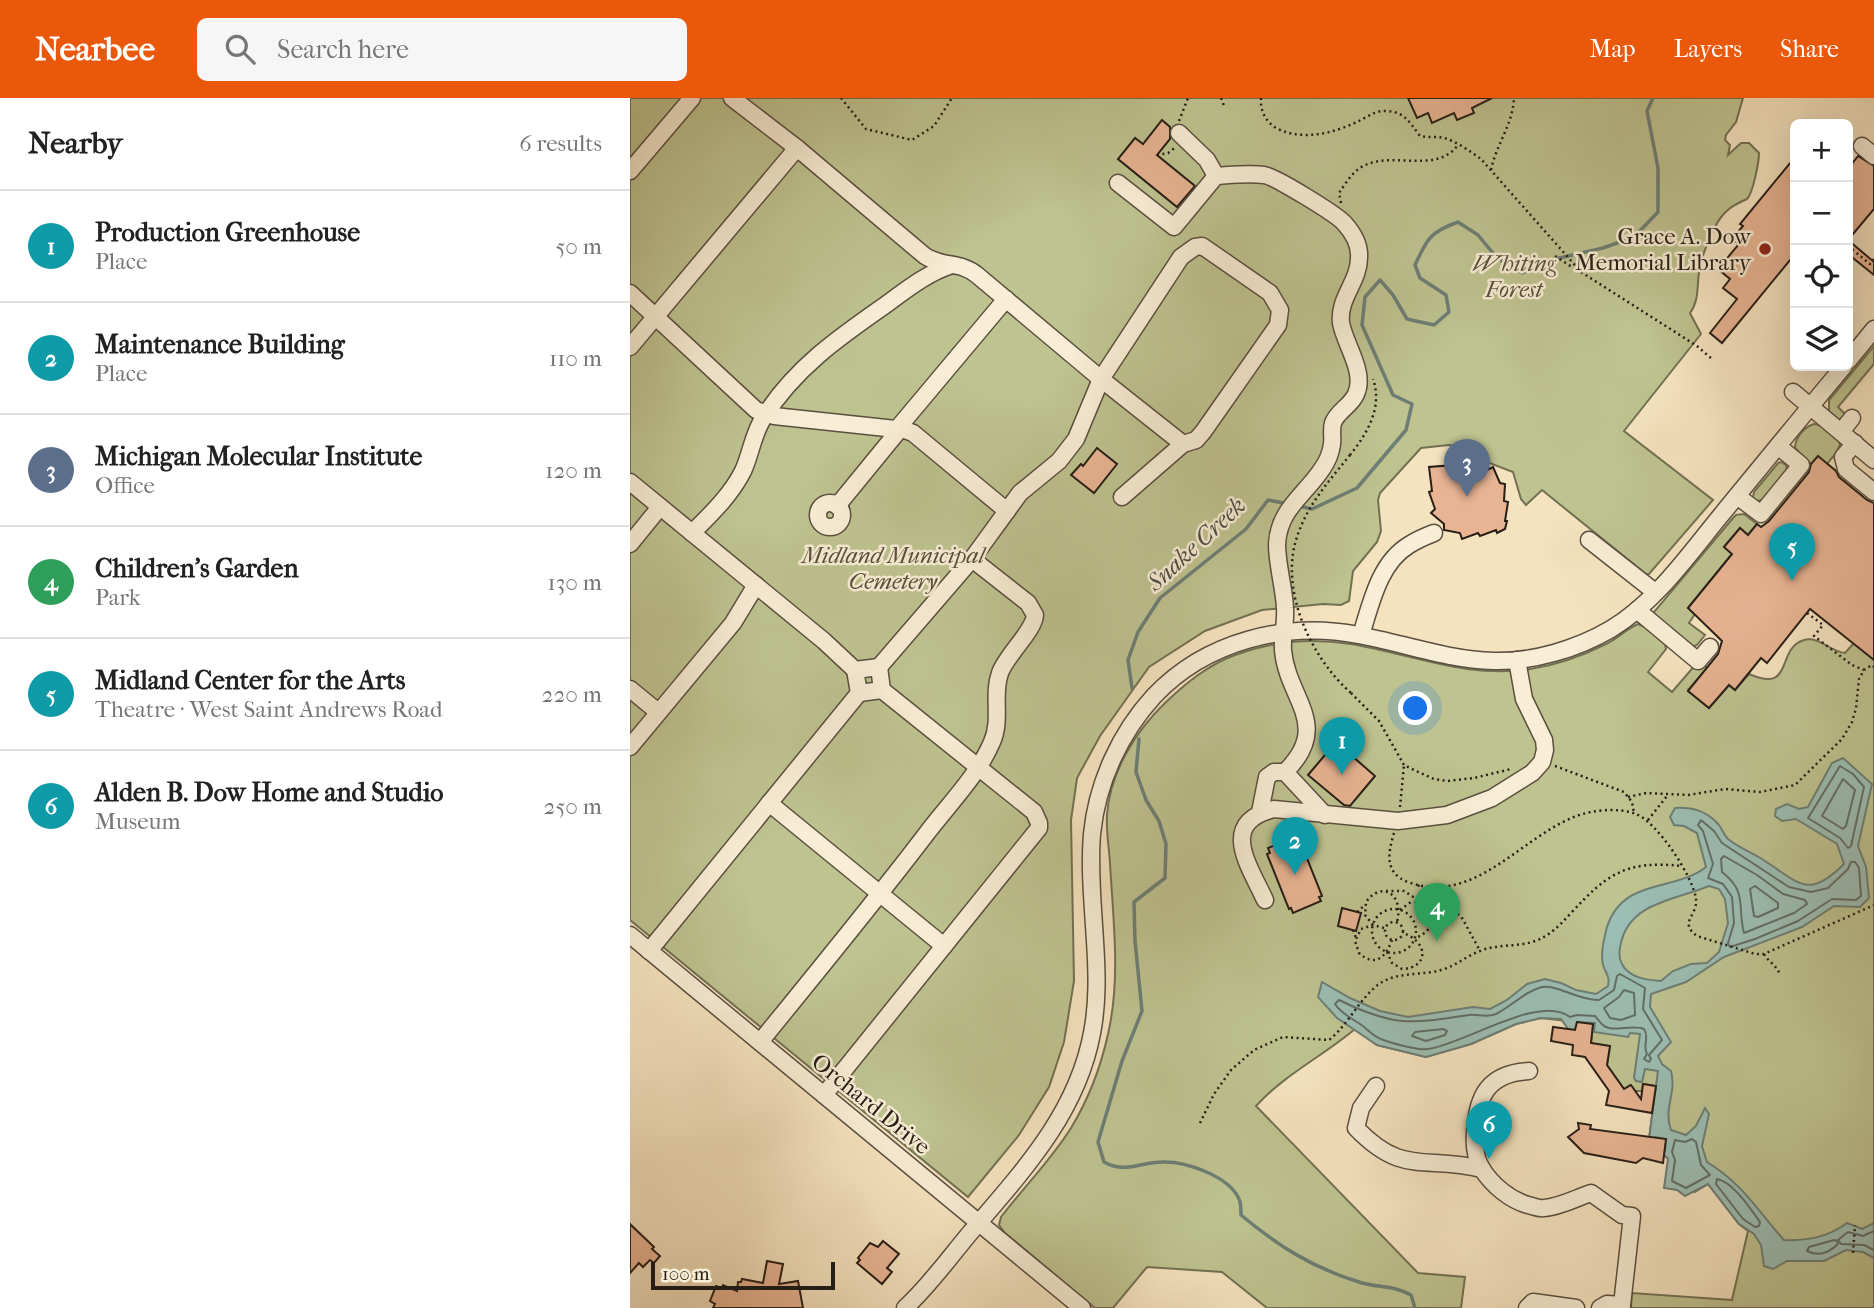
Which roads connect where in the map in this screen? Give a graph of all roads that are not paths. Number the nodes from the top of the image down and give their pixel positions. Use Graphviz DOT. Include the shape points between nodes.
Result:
graph roads {
  1 [pos="692,98"];
  2 [pos="732,98"];
  3 [pos="1179,133"];
  4 [pos="797,148"];
  5 [pos="630,171"];
  6 [pos="1216,176"];
  7 [pos="1118,183"];
  8 [pos="925,256"];
  9 [pos="952,265"];
  10 [pos="917,282"];
  11 [pos="630,293"];
  12 [pos="1006,299"];
  13 [pos="654,317"];
  14 [pos="1874,329"];
  15 [pos="630,346"];
  16 [pos="1853,355"];
  17 [pos="1840,371"];
  18 [pos="1101,379"];
  19 [pos="1793,392"];
  20 [pos="1811,406"];
  21 [pos="766,413"];
  22 [pos="1852,418"];
  23 [pos="899,429"];
  24 [pos="1841,432"];
  25 [pos="1183,444"];
  26 [pos="1778,446"];
  27 [pos="1867,450"];
  28 [pos="630,482"];
  29 [pos="1874,492"];
  30 [pos="1737,496"];
  31 [pos="1122,497"];
  32 [pos="838,506"];
  33 [pos="660,507"];
  34 [pos="1007,511"];
  35 [pos="692,533"];
  36 [pos="1434,533"];
  37 [pos="1589,540"];
  38 [pos="630,544"];
  39 [pos="972,559"];
  40 [pos="755,585"];
  41 [pos="1655,592"];
  42 [pos="1637,610"];
  43 [pos="1283,631"];
  44 [pos="1361,635"];
  45 [pos="1710,647"];
  46 [pos="1517,660"];
  47 [pos="879,667"];
  48 [pos="855,670"];
  49 [pos="630,689"];
  50 [pos="882,690"];
  51 [pos="859,693"];
  52 [pos="658,712"];
  53 [pos="630,747"];
  54 [pos="978,767"];
  55 [pos="1285,772"];
  56 [pos="769,803"];
  57 [pos="1260,812"];
  58 [pos="1325,814"];
  59 [pos="880,894"];
  60 [pos="1265,900"];
  61 [pos="630,935"];
  62 [pos="944,946"];
  63 [pos="649,951"];
  64 [pos="760,1042"];
  65 [pos="1529,1071"];
  66 [pos="1376,1086"];
  67 [pos="824,1095"];
  68 [pos="1482,1168"];
  69 [pos="979,1223"];
  70 [pos="1622,1307"];
  71 [pos="905,1308"];
  72 [pos="1082,1308"];
  73 [pos="1527,1308"];
  74 [pos="1576,1308"];
  75 [pos="1600,1308"];
  1 -- 5 [label="street"];
  2 -- 4 [label="street"];
  3 -- 6 [label="street" via="1198,149"];
  4 -- 8 [label="street"];
  4 -- 13 [label="street"];
  6 -- 7 [label="street" via="1174,227"];
  6 -- 43 [label="street" via="1267,175 1286,184 1345,223 1359,249 1341,321 1358,387 1332,424 1328,459 1282,517 1277,549"];
  8 -- 9 [label="street"];
  8 -- 10 [label="street" via="925,273"];
  9 -- 10 [label="street"];
  9 -- 12 [label="street" via="967,267"];
  10 -- 21 [label="street" via="821,352"];
  11 -- 13 [label="street"];
  12 -- 18 [label="street"];
  12 -- 23 [label="street"];
  13 -- 15 [label="street"];
  13 -- 21 [label="street" via="756,410"];
  14 -- 16 [label="street"];
  17 -- 20 [label="street"];
  18 -- 25 [label="street"];
  18 -- 25 [label="street" via="1181,257 1195,247 1202,246 1270,293 1280,310 1278,325 1196,440"];
  18 -- 34 [label="street" via="1076,439"];
  19 -- 20 [label="street"];
  20 -- 24 [label="street"];
  20 -- 26 [label="street"];
  21 -- 23 [label="street"];
  21 -- 35 [label="street" via="738,480"];
  22 -- 24 [label="street"];
  23 -- 32 [label="street"];
  23 -- 34 [label="street" via="913,433"];
  24 -- 27 [label="street"];
  25 -- 31 [label="street"];
  26 -- 30 [label="street"];
  26 -- 30 [label="street" via="1801,465 1761,514"];
  27 -- 29 [label="street" via="1843,457 1846,469"];
  28 -- 33 [label="street"];
  30 -- 41 [label="street"];
  33 -- 35 [label="street"];
  33 -- 38 [label="street"];
  34 -- 39 [label="street"];
  35 -- 40 [label="street"];
  36 -- 44 [label="street" via="1409,545 1385,569"];
  37 -- 41 [label="street"];
  39 -- 47 [label="street"];
  39 -- 54 [label="street" via="1028,603 1035,615 1032,627 1008,656 998,677 996,731"];
  40 -- 48 [label="street"];
  40 -- 52 [label="street" via="733,623"];
  41 -- 42 [label="street"];
  42 -- 45 [label="street" via="1698,661"];
  42 -- 46 [label="street" via="1587,640"];
  43 -- 44 [label="street"];
  43 -- 55 [label="street" via="1286,669 1308,723 1306,743"];
  43 -- 69 [label="street" via="1216,652 1176,676 1139,714 1115,753 1102,785 1092,836 1097,981 1085,1063 1074,1094 1048,1140"];
  44 -- 46 [label="street" via="1469,659"];
  46 -- 58 [label="street" via="1524,699 1544,740 1542,762 1532,773 1492,798 1447,815 1398,821"];
  47 -- 48 [label="street"];
  47 -- 50 [label="street"];
  48 -- 51 [label="street"];
  49 -- 52 [label="street"];
  50 -- 51 [label="street"];
  50 -- 54 [label="street"];
  51 -- 56 [label="street"];
  52 -- 53 [label="street"];
  54 -- 59 [label="street"];
  54 -- 62 [label="street" via="1034,812 1039,828"];
  55 -- 57 [label="street" via="1267,777"];
  55 -- 58 [label="street"];
  56 -- 59 [label="street"];
  56 -- 63 [label="street"];
  57 -- 58 [label="street"];
  57 -- 60 [label="street" via="1247,821 1241,835 1243,852"];
  59 -- 62 [label="street"];
  59 -- 64 [label="street"];
  61 -- 63 [label="street, Orchard Drive"];
  62 -- 67 [label="street"];
  63 -- 64 [label="street, Orchard Drive"];
  64 -- 67 [label="street, Orchard Drive"];
  65 -- 68 [label="street" via="1512,1072 1494,1081 1482,1095 1474,1146"];
  66 -- 68 [label="street" via="1361,1108 1356,1128 1382,1152 1422,1163"];
  67 -- 69 [label="street, Orchard Drive"];
  68 -- 70 [label="street" via="1515,1201 1543,1209 1591,1193 1632,1216"];
  69 -- 71 [label="street"];
  69 -- 72 [label="street, Orchard Drive"];
  70 -- 75 [label="street" via="1607,1304"];
  73 -- 74 [label="street" via="1534,1302"];
}
